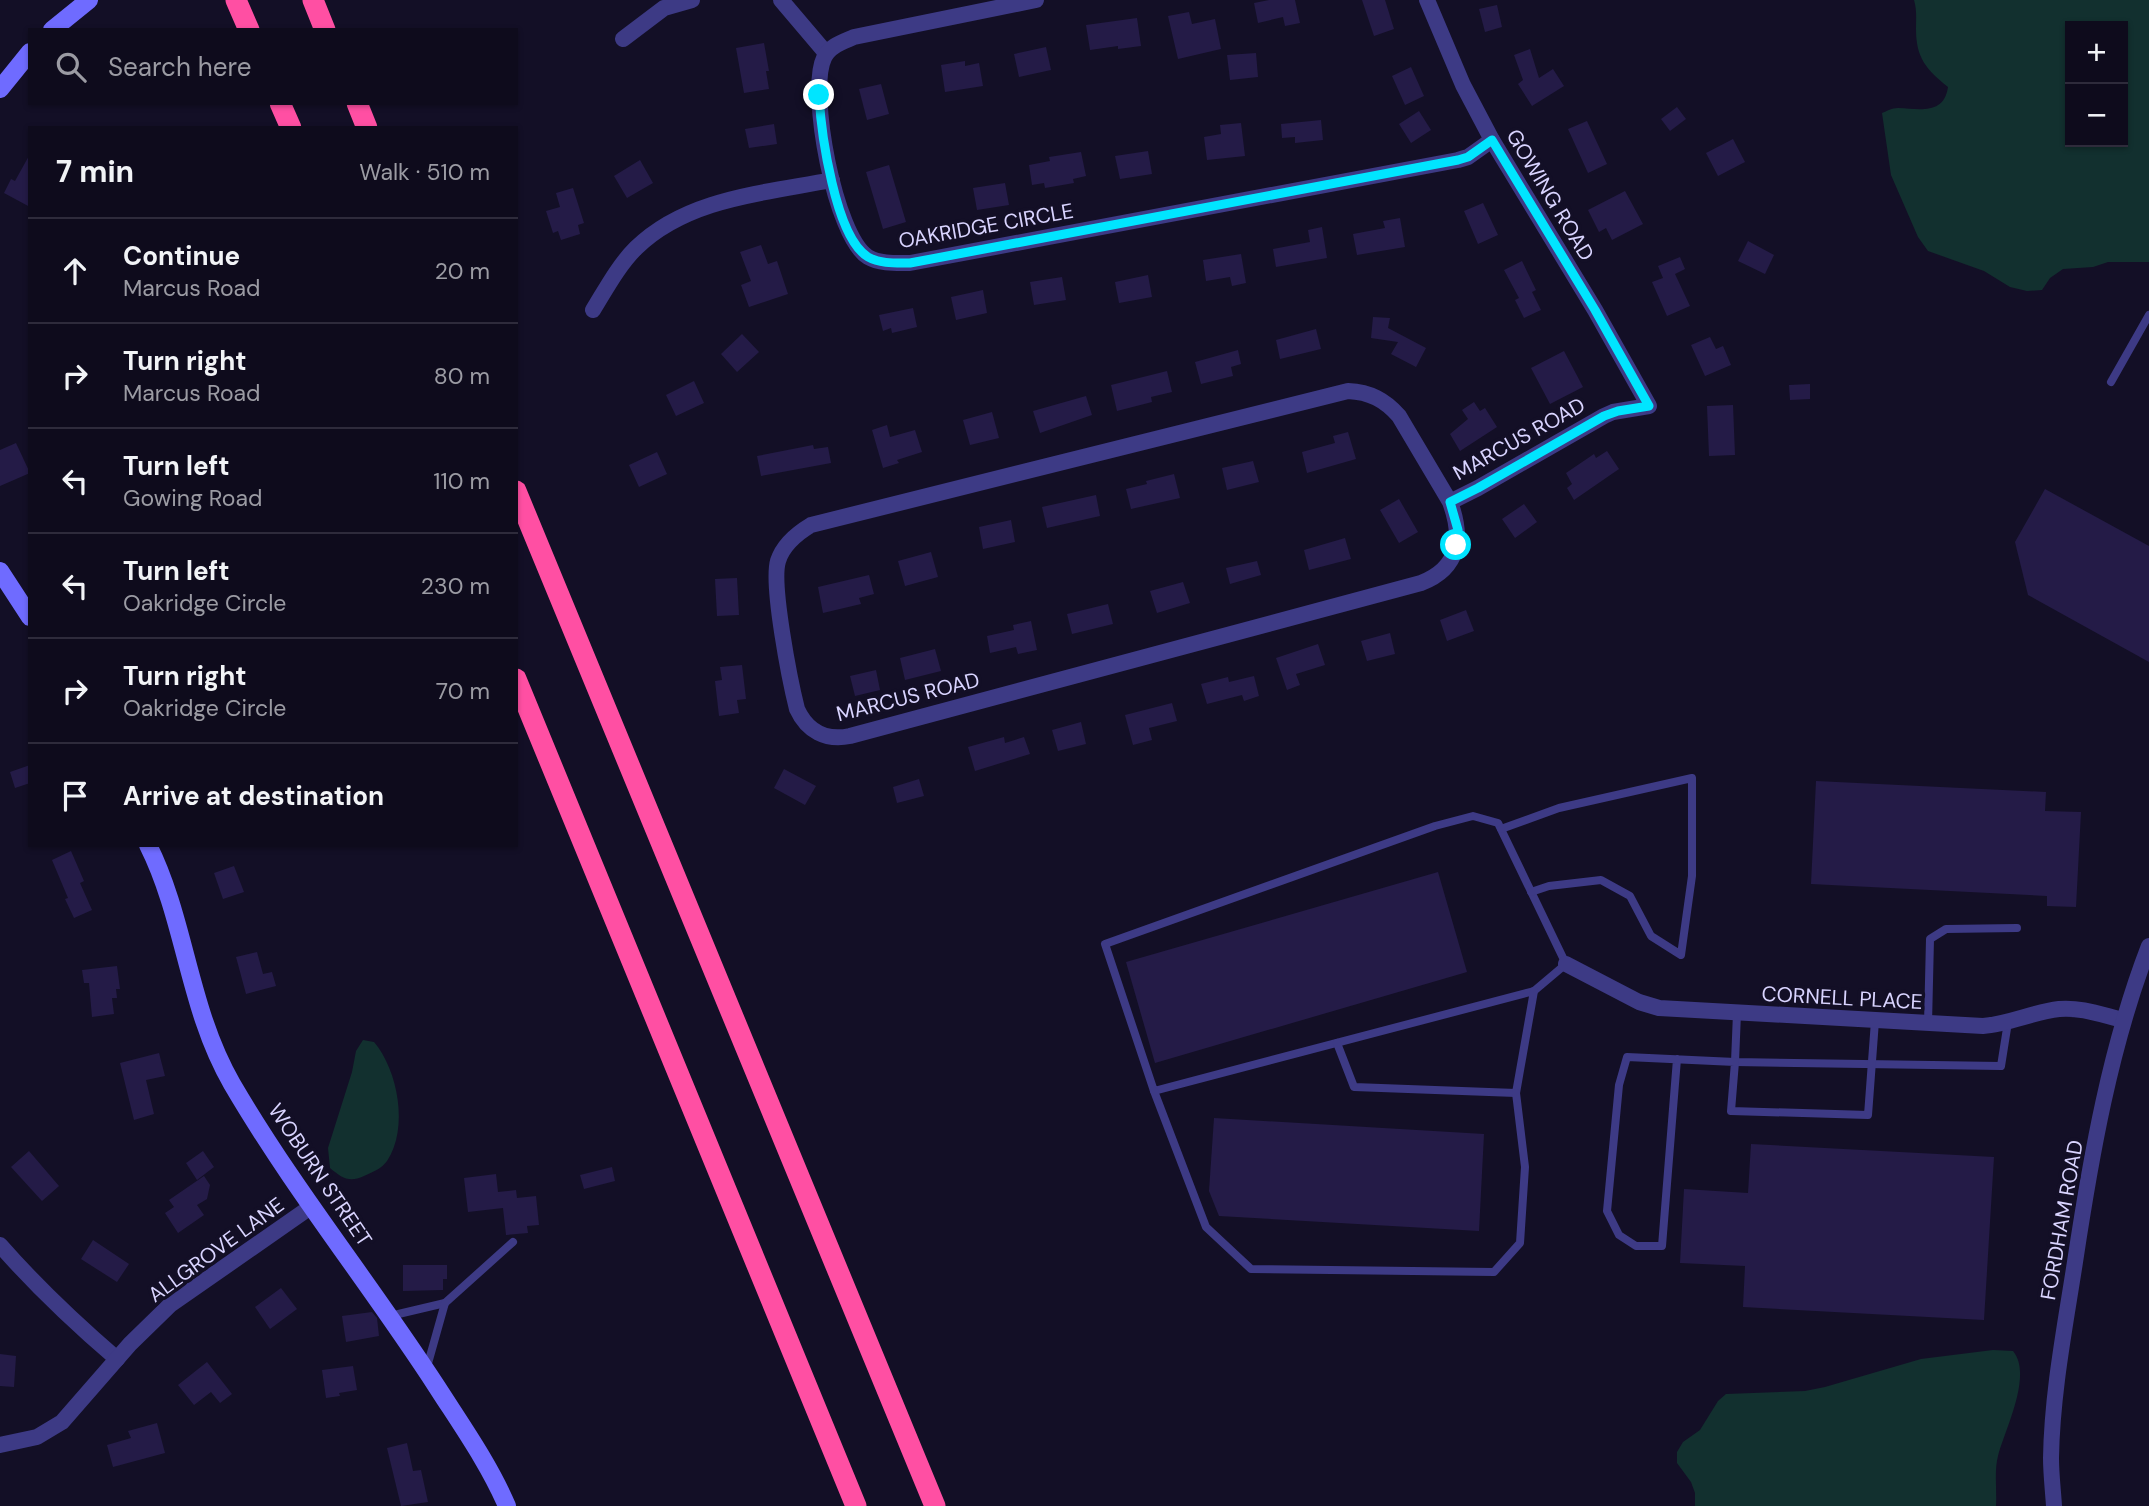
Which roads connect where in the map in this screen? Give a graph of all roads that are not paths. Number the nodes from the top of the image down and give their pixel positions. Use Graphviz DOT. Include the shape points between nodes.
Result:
graph roads {
  1 [pos="89,0"];
  2 [pos="236,0"];
  3 [pos="313,0"];
  4 [pos="692,0"];
  5 [pos="781,0"];
  6 [pos="1036,0"];
  7 [pos="1427,0"];
  8 [pos="54,28"];
  9 [pos="248,28"];
  10 [pos="325,28"];
  11 [pos="623,39"];
  12 [pos="826,53"];
  13 [pos="28,54"];
  14 [pos="0,89"];
  15 [pos="281,105"];
  16 [pos="358,105"];
  17 [pos="290,126"];
  18 [pos="366,126"];
  19 [pos="1492,140"];
  20 [pos="832,180"];
  21 [pos="593,310"];
  22 [pos="2149,315"];
  23 [pos="2111,382"];
  24 [pos="1649,406"];
  25 [pos="518,496"];
  26 [pos="1450,502"];
  27 [pos="3,581"];
  28 [pos="28,614"];
  29 [pos="518,684"];
  30 [pos="1501,830"];
  31 [pos="149,847"];
  32 [pos="1531,892"];
  33 [pos="2017,928"];
  34 [pos="2149,946"];
  35 [pos="1566,964"];
  36 [pos="1534,991"];
  37 [pos="1737,1013"];
  38 [pos="2123,1020"];
  39 [pos="1875,1021"];
  40 [pos="2008,1022"];
  41 [pos="1928,1024"];
  42 [pos="1338,1043"];
  43 [pos="1677,1059"];
  44 [pos="1735,1062"];
  45 [pos="1871,1064"];
  46 [pos="1154,1091"];
  47 [pos="1516,1093"];
  48 [pos="312,1206"];
  49 [pos="513,1242"];
  50 [pos="0,1245"];
  51 [pos="445,1303"];
  52 [pos="390,1316"];
  53 [pos="117,1359"];
  54 [pos="426,1370"];
  55 [pos="0,1445"];
  56 [pos="507,1506"];
  57 [pos="856,1506"];
  58 [pos="935,1506"];
  59 [pos="2054,1506"];
  1 -- 8 [label="street"];
  2 -- 9 [label="highway"];
  3 -- 10 [label="highway"];
  4 -- 11 [label="street" via="664,8"];
  5 -- 12 [label="street"];
  6 -- 12 [label="street" via="854,37"];
  7 -- 19 [label="street, GOWING ROAD"];
  12 -- 20 [label="street, OAKRIDGE CIRCLE" via="819,95"];
  13 -- 14 [label="street"];
  15 -- 17 [label="highway"];
  16 -- 18 [label="highway"];
  19 -- 20 [label="street, OAKRIDGE CIRCLE" via="1458,160 910,263 876,260 859,249 842,220"];
  19 -- 24 [label="street, GOWING ROAD"];
  20 -- 21 [label="street" via="714,204 680,217 634,250"];
  22 -- 23 [label="lane"];
  24 -- 26 [label="street, MARCUS ROAD" via="1604,416"];
  25 -- 58 [label="highway"];
  26 -- 26 [label="street, MARCUS ROAD" via="1394,410 1375,397 1348,391 810,525 782,551 776,570 797,709 818,733 850,736 1421,583 1443,569 1454,552 1458,530"];
  27 -- 28 [label="street"];
  29 -- 57 [label="highway"];
  30 -- 32 [label="lane"];
  30 -- 32 [label="lane" via="1559,808 1692,778 1692,876 1681,956 1650,936 1630,896 1601,880"];
  30 -- 46 [label="lane" via="1498,823 1473,816 1435,826 1105,944"];
  31 -- 48 [label="street, WOBURN STREET" via="220,1061"];
  32 -- 35 [label="lane"];
  33 -- 41 [label="lane" via="1946,929 1930,939"];
  34 -- 38 [label="street, FORDHAM ROAD"];
  35 -- 36 [label="lane"];
  35 -- 37 [label="street, CORNELL PLACE" via="1649,1006"];
  36 -- 42 [label="lane"];
  36 -- 47 [label="lane"];
  37 -- 39 [label="street, CORNELL PLACE"];
  37 -- 44 [label="lane"];
  38 -- 40 [label="street, CORNELL PLACE" via="2064,1009"];
  38 -- 59 [label="street, FORDHAM ROAD" via="2067,1309 2053,1418"];
  39 -- 41 [label="street, CORNELL PLACE"];
  39 -- 45 [label="lane"];
  40 -- 41 [label="street, CORNELL PLACE"];
  40 -- 45 [label="lane" via="2001,1066"];
  42 -- 46 [label="lane"];
  42 -- 47 [label="lane" via="1354,1087"];
  43 -- 43 [label="lane" via="1627,1057 1619,1085 1607,1212 1619,1235 1636,1246 1662,1246"];
  43 -- 44 [label="lane"];
  44 -- 45 [label="lane"];
  44 -- 45 [label="lane" via="1731,1111 1868,1115"];
  46 -- 47 [label="lane" via="1206,1227 1251,1269 1494,1272 1520,1243 1525,1167"];
  48 -- 52 [label="street, WOBURN STREET"];
  48 -- 53 [label="street, ALLGROVE LANE" via="170,1306"];
  49 -- 51 [label="lane"];
  50 -- 53 [label="street" via="68,1317"];
  51 -- 52 [label="lane"];
  51 -- 54 [label="lane"];
  52 -- 54 [label="street, WOBURN STREET"];
  53 -- 55 [label="street, ALLGROVE LANE" via="56,1426 37,1437"];
  54 -- 56 [label="street, WOBURN STREET"];
}
